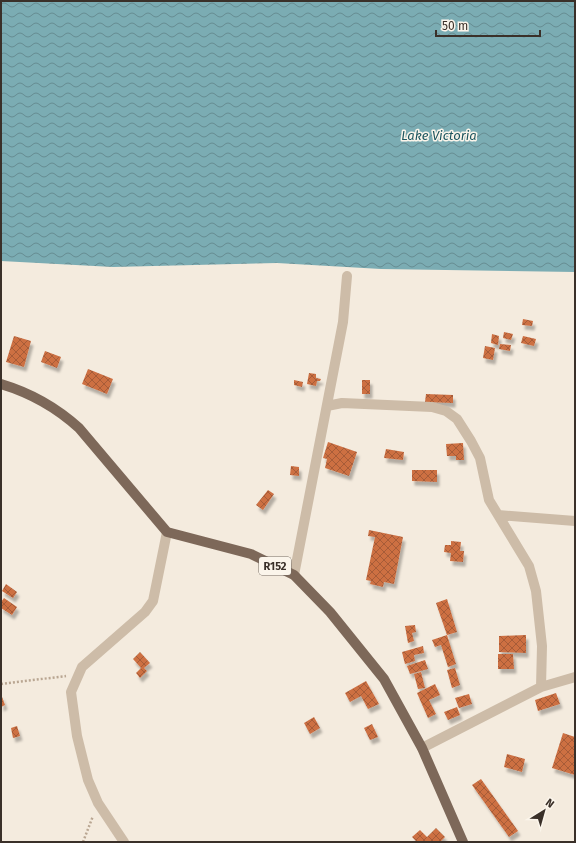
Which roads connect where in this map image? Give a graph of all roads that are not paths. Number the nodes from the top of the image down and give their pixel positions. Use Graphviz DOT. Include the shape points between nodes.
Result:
graph roads {
  1 [pos="347,276"];
  2 [pos="1,384"];
  3 [pos="327,406"];
  4 [pos="498,515"];
  5 [pos="575,521"];
  6 [pos="167,532"];
  7 [pos="294,575"];
  8 [pos="575,677"];
  9 [pos="541,687"];
  10 [pos="422,748"];
  11 [pos="124,842"];
  12 [pos="463,842"];
  1 -- 3 [label="street" via="343,322"];
  2 -- 6 [label="main road" via="22,390 42,400 74,423"];
  3 -- 4 [label="street" via="342,403 432,407 446,411 457,419 477,451 489,500"];
  3 -- 7 [label="street"];
  4 -- 5 [label="street"];
  4 -- 9 [label="street" via="529,566 536,591 542,646"];
  6 -- 7 [label="main road, R152" via="251,554"];
  6 -- 11 [label="street" via="153,601 145,612 82,667 71,692 77,736 88,780 98,803"];
  7 -- 10 [label="main road, R152" via="330,612 384,679"];
  8 -- 9 [label="street"];
  9 -- 10 [label="street"];
  10 -- 12 [label="main road, R152"];
}
